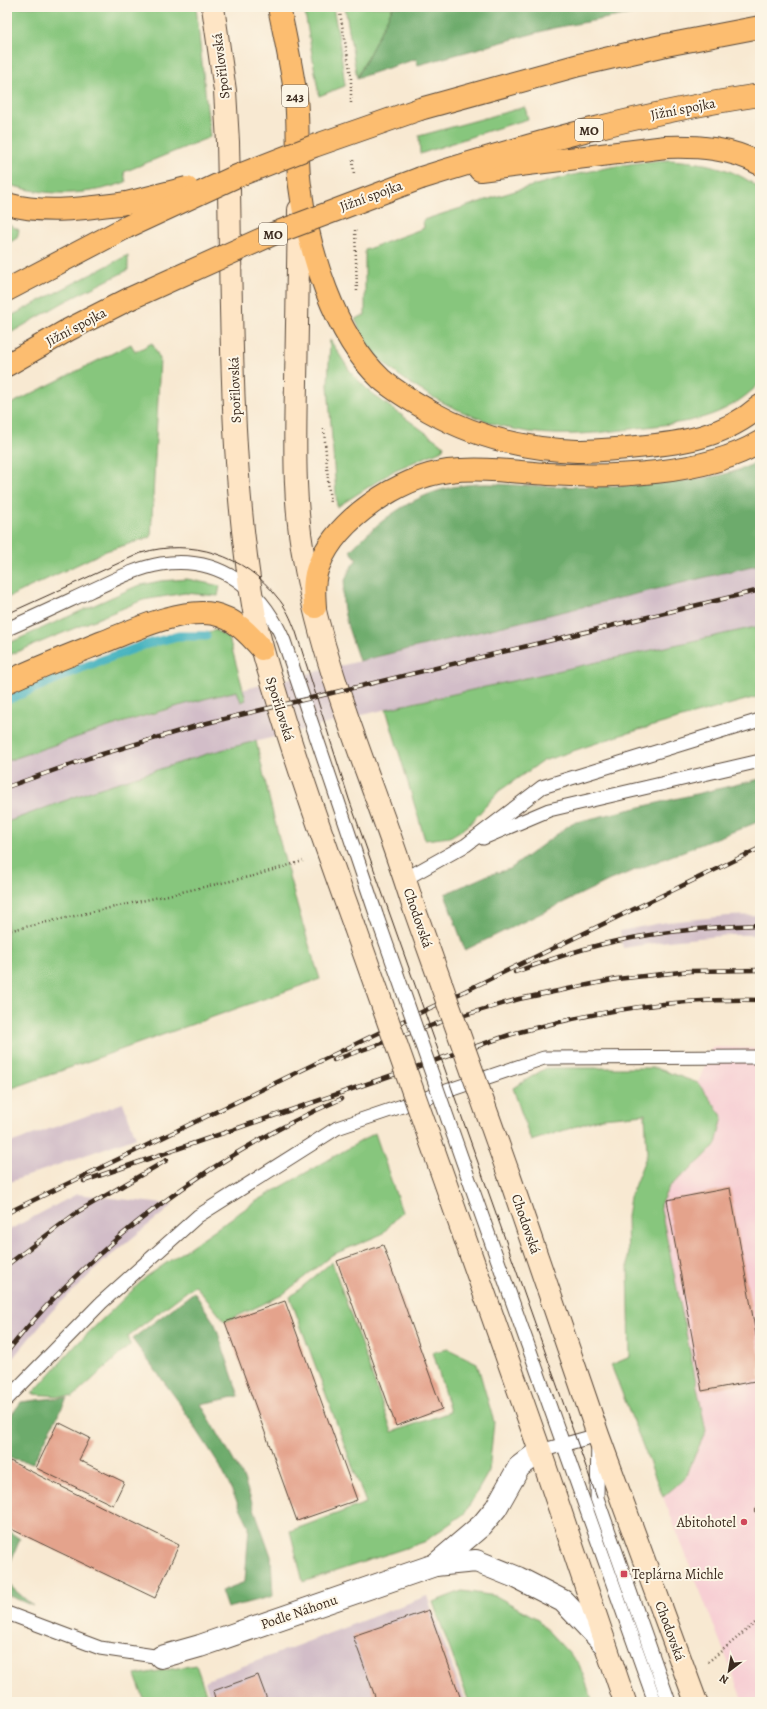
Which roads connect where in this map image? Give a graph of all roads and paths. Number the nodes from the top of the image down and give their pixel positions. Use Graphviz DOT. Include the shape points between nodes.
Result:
graph roads {
  1 [pos="213,7"];
  2 [pos="279,7"];
  3 [pos="339,7"];
  4 [pos="760,27"];
  5 [pos="760,95"];
  6 [pos="352,108"];
  7 [pos="353,155"];
  8 [pos="760,164"];
  9 [pos="237,176"];
  10 [pos="354,178"];
  11 [pos="421,178"];
  12 [pos="300,186"];
  13 [pos="7,204"];
  14 [pos="355,226"];
  15 [pos="7,290"];
  16 [pos="357,296"];
  17 [pos="7,365"];
  18 [pos="760,406"];
  19 [pos="323,425"];
  20 [pos="760,442"];
  21 [pos="330,504"];
  22 [pos="251,590"];
  23 [pos="315,606"];
  24 [pos="7,630"];
  25 [pos="262,649"];
  26 [pos="7,682"];
  27 [pos="760,720"];
  28 [pos="760,761"];
  29 [pos="466,845"];
  30 [pos="305,861"];
  31 [pos="405,879"];
  32 [pos="7,930"];
  33 [pos="760,1057"];
  34 [pos="7,1399"];
  35 [pos="598,1435"];
  36 [pos="564,1445"];
  37 [pos="540,1451"];
  38 [pos="435,1564"];
  39 [pos="7,1613"];
  40 [pos="760,1619"];
  41 [pos="605,1645"];
  42 [pos="161,1657"];
  43 [pos="706,1663"];
  44 [pos="625,1702"];
  45 [pos="654,1702"];
  46 [pos="669,1702"];
  47 [pos="696,1702"];
  1 -- 22 [label="main road, Spořilovská" via="226,98 237,456"];
  2 -- 12 [label="highway, 243" via="296,97"];
  3 -- 6 [label="path" via="351,76"];
  4 -- 9 [label="highway, bridge" via="579,65 420,109"];
  5 -- 11 [label="highway, Jižní spojka / MO" via="669,111 586,130 503,152"];
  7 -- 10 [label="path"];
  8 -- 11 [label="highway" via="712,148 673,147"];
  9 -- 13 [label="highway, bridge" via="126,203 62,210 42,210"];
  9 -- 15 [label="highway, bridge" via="127,227"];
  11 -- 17 [label="highway, Jižní spojka / MO, bridge" via="273,234 129,299"];
  12 -- 18 [label="highway" via="319,269 339,322 352,345 367,364 395,390 468,430 494,440 531,448 604,450 696,439 739,422"];
  12 -- 23 [label="main road" via="295,463 304,564"];
  14 -- 16 [label="path"];
  19 -- 21 [label="path"];
  20 -- 23 [label="highway" via="716,462 661,470 587,476 482,469 429,475 376,501 358,514 334,538 318,566"];
  22 -- 24 [label="lane" via="228,575 207,567 181,562 159,564 118,578"];
  22 -- 25 [label="main road, Spořilovská"];
  22 -- 36 [label="lane, bridge" via="275,620 284,641 377,917"];
  23 -- 31 [label="main road, Chodovská" via="326,650 357,745"];
  25 -- 26 [label="highway" via="241,627 227,619 214,614 196,613 145,626 35,668"];
  25 -- 37 [label="main road, Spořilovská, bridge" via="298,766"];
  27 -- 29 [label="lane" via="542,787"];
  28 -- 29 [label="lane" via="549,810"];
  29 -- 31 [label="lane"];
  30 -- 32 [label="path" via="253,876"];
  31 -- 35 [label="main road, Chodovská, bridge"];
  33 -- 34 [label="lane" via="544,1058 337,1128 198,1216 102,1303"];
  35 -- 36 [label="lane"];
  35 -- 46 [label="lane" via="597,1498"];
  35 -- 47 [label="main road, Chodovská"];
  36 -- 37 [label="lane"];
  36 -- 45 [label="lane"];
  37 -- 38 [label="street, Podle Náhonu" via="519,1467 496,1508 482,1525"];
  37 -- 41 [label="main road"];
  38 -- 41 [label="street, Podle Náhonu" via="476,1561 518,1578 563,1601"];
  38 -- 42 [label="street, Podle Náhonu" via="200,1646"];
  39 -- 42 [label="lane" via="100,1648"];
  40 -- 43 [label="path"];
  41 -- 44 [label="main road"];
}
